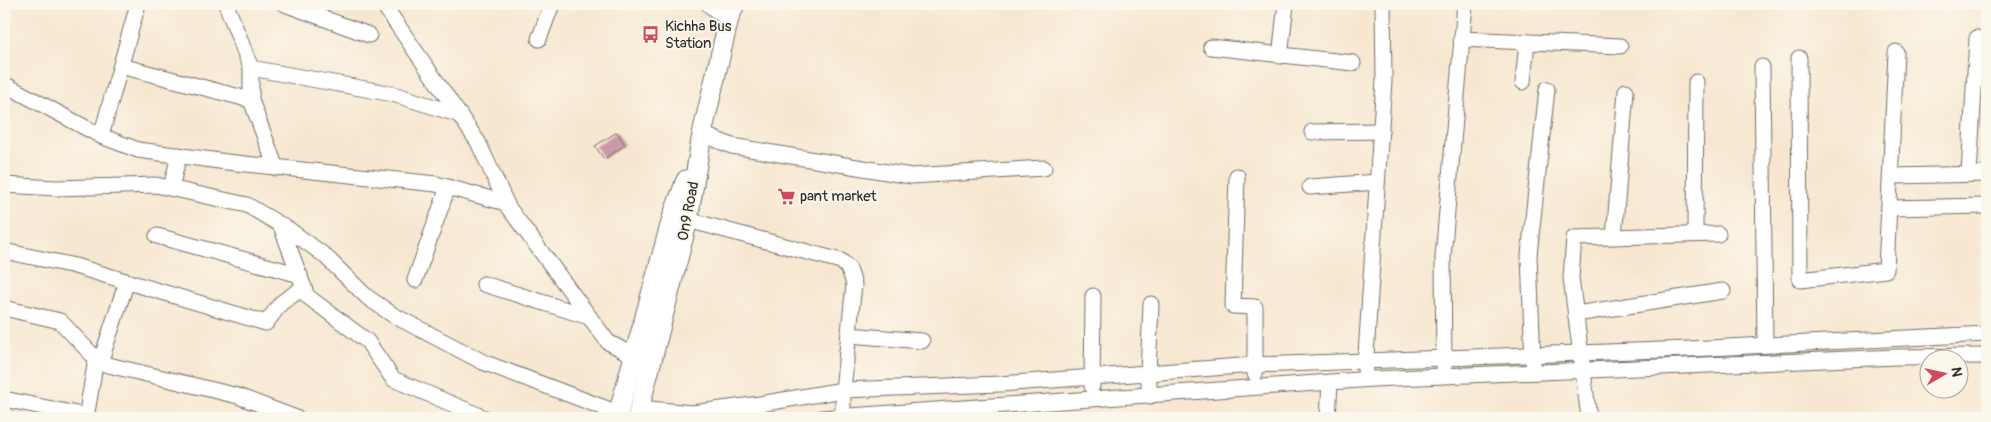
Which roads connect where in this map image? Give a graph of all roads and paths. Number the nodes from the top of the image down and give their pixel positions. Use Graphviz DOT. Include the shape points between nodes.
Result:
graph roads {
  1 [pos="138,4"];
  2 [pos="226,4"];
  3 [pos="285,4"];
  4 [pos="552,4"];
  5 [pos="711,4"];
  6 [pos="1286,4"];
  7 [pos="1383,4"];
  8 [pos="1464,4"];
  9 [pos="389,7"];
  10 [pos="732,11"];
  11 [pos="368,34"];
  12 [pos="1977,38"];
  13 [pos="540,39"];
  14 [pos="1461,39"];
  15 [pos="1527,42"];
  16 [pos="1620,46"];
  17 [pos="1211,47"];
  18 [pos="1896,52"];
  19 [pos="1280,56"];
  20 [pos="1799,58"];
  21 [pos="1353,63"];
  22 [pos="121,66"];
  23 [pos="1762,67"];
  24 [pos="251,68"];
  25 [pos="1523,82"];
  26 [pos="1696,82"];
  27 [pos="4,84"];
  28 [pos="1547,89"];
  29 [pos="1626,90"];
  30 [pos="251,100"];
  31 [pos="460,115"];
  32 [pos="1381,131"];
  33 [pos="1312,132"];
  34 [pos="702,134"];
  35 [pos="101,136"];
  36 [pos="179,155"];
  37 [pos="276,168"];
  38 [pos="1044,168"];
  39 [pos="1969,174"];
  40 [pos="1987,174"];
  41 [pos="1237,176"];
  42 [pos="1891,176"];
  43 [pos="1377,182"];
  44 [pos="4,185"];
  45 [pos="448,187"];
  46 [pos="1310,187"];
  47 [pos="171,188"];
  48 [pos="506,203"];
  49 [pos="1987,206"];
  50 [pos="1889,208"];
  51 [pos="688,220"];
  52 [pos="281,226"];
  53 [pos="1696,234"];
  54 [pos="1718,234"];
  55 [pos="157,236"];
  56 [pos="1614,237"];
  57 [pos="4,251"];
  58 [pos="415,280"];
  59 [pos="127,281"];
  60 [pos="302,281"];
  61 [pos="484,284"];
  62 [pos="1723,291"];
  63 [pos="1093,296"];
  64 [pos="1151,304"];
  65 [pos="4,308"];
  66 [pos="1576,314"];
  67 [pos="590,317"];
  68 [pos="849,334"];
  69 [pos="1987,334"];
  70 [pos="922,340"];
  71 [pos="1765,345"];
  72 [pos="1582,352"];
  73 [pos="1533,354"];
  74 [pos="634,356"];
  75 [pos="1987,356"];
  76 [pos="1444,357"];
  77 [pos="98,361"];
  78 [pos="1365,361"];
  79 [pos="1254,365"];
  80 [pos="1584,370"];
  81 [pos="1534,372"];
  82 [pos="1148,373"];
  83 [pos="1445,376"];
  84 [pos="1091,377"];
  85 [pos="1365,379"];
  86 [pos="1330,382"];
  87 [pos="1257,388"];
  88 [pos="843,390"];
  89 [pos="1150,396"];
  90 [pos="4,399"];
  91 [pos="1093,400"];
  92 [pos="639,413"];
  93 [pos="929,414"];
  94 [pos="843,415"];
  95 [pos="618,416"];
  96 [pos="86,417"];
  97 [pos="296,418"];
  98 [pos="485,418"];
  99 [pos="821,418"];
  100 [pos="1328,418"];
  101 [pos="1589,418"];
  1 -- 22 [label="street"];
  2 -- 24 [label="street"];
  3 -- 11 [label="street"];
  4 -- 13 [label="street"];
  5 -- 10 [label="main road"];
  6 -- 19 [label="street"];
  7 -- 32 [label="street"];
  8 -- 14 [label="street"];
  9 -- 31 [label="street"];
  10 -- 34 [label="main road, On9 Road"];
  12 -- 39 [label="street"];
  14 -- 15 [label="street"];
  14 -- 76 [label="street" via="1443,256"];
  15 -- 16 [label="street"];
  15 -- 25 [label="street"];
  17 -- 19 [label="street"];
  18 -- 42 [label="street"];
  19 -- 21 [label="street"];
  20 -- 50 [label="street" via="1800,280 1886,270"];
  22 -- 30 [label="street"];
  22 -- 35 [label="street"];
  23 -- 71 [label="street"];
  24 -- 30 [label="street"];
  24 -- 31 [label="street" via="393,94"];
  26 -- 53 [label="street"];
  27 -- 35 [label="street"];
  28 -- 73 [label="street" via="1529,256"];
  29 -- 56 [label="street"];
  30 -- 37 [label="street"];
  31 -- 48 [label="street" via="478,142"];
  32 -- 33 [label="street"];
  32 -- 43 [label="street"];
  34 -- 38 [label="street" via="732,146 911,176"];
  34 -- 51 [label="main road, On9 Road"];
  34 -- 74 [label="main road" via="672,218"];
  35 -- 36 [label="street" via="138,150"];
  36 -- 37 [label="street"];
  36 -- 47 [label="street"];
  37 -- 45 [label="street"];
  39 -- 40 [label="street"];
  39 -- 42 [label="street"];
  41 -- 79 [label="street" via="1233,306 1255,307"];
  42 -- 50 [label="street"];
  43 -- 46 [label="street"];
  43 -- 78 [label="street"];
  44 -- 47 [label="street" via="56,188 156,185"];
  45 -- 48 [label="street"];
  45 -- 58 [label="street"];
  47 -- 52 [label="street" via="247,205"];
  48 -- 67 [label="street"];
  49 -- 50 [label="street"];
  51 -- 68 [label="street" via="841,261 849,269 854,284"];
  51 -- 92 [label="main road, On9 Road"];
  52 -- 60 [label="street"];
  52 -- 95 [label="street" via="324,255 367,297 393,315 483,362"];
  53 -- 54 [label="street"];
  53 -- 56 [label="street"];
  55 -- 60 [label="street"];
  56 -- 66 [label="street" via="1574,238 1572,278"];
  57 -- 59 [label="street"];
  59 -- 60 [label="street" via="266,323"];
  59 -- 77 [label="street"];
  60 -- 98 [label="street" via="307,296 367,341 394,380"];
  61 -- 67 [label="street"];
  62 -- 66 [label="street"];
  63 -- 84 [label="street"];
  64 -- 82 [label="street"];
  65 -- 77 [label="street" via="60,321"];
  66 -- 72 [label="street"];
  67 -- 74 [label="street" via="608,342"];
  68 -- 70 [label="street"];
  68 -- 88 [label="street"];
  69 -- 71 [label="street"];
  71 -- 72 [label="street"];
  72 -- 73 [label="street"];
  72 -- 80 [label="street"];
  73 -- 76 [label="street"];
  73 -- 81 [label="street"];
  74 -- 95 [label="main road"];
  75 -- 80 [label="street"];
  76 -- 78 [label="street"];
  76 -- 83 [label="street"];
  77 -- 96 [label="street"];
  77 -- 97 [label="street" via="238,396"];
  78 -- 79 [label="street"];
  78 -- 85 [label="street"];
  79 -- 82 [label="street"];
  79 -- 87 [label="street"];
  80 -- 81 [label="street"];
  80 -- 101 [label="street"];
  81 -- 83 [label="street"];
  82 -- 84 [label="street"];
  82 -- 89 [label="street"];
  83 -- 85 [label="street"];
  84 -- 88 [label="street"];
  84 -- 91 [label="street"];
  85 -- 86 [label="street"];
  86 -- 87 [label="street"];
  86 -- 100 [label="street"];
  87 -- 89 [label="street"];
  88 -- 92 [label="street" via="692,413"];
  88 -- 94 [label="street"];
  89 -- 91 [label="street"];
  90 -- 96 [label="street"];
  91 -- 93 [label="street"];
  93 -- 94 [label="street"];
  94 -- 99 [label="street"];
}
